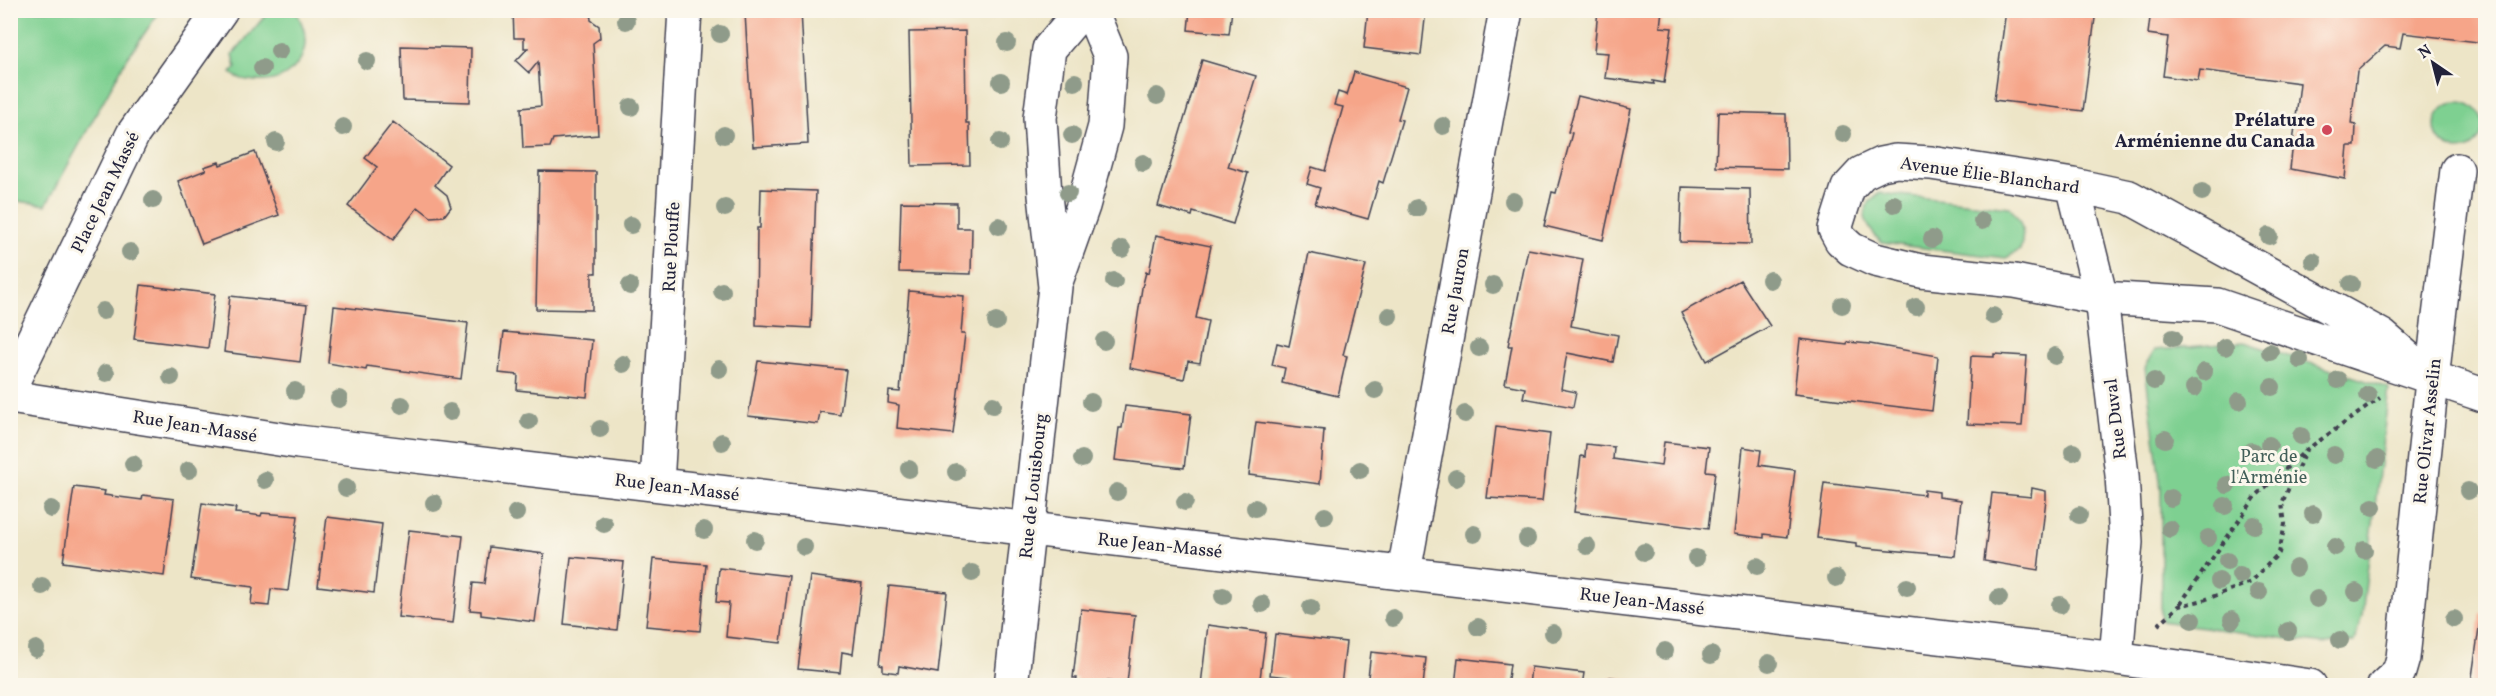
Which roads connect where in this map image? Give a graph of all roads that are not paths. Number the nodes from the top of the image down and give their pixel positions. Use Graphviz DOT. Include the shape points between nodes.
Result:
graph roads {
  1 [pos="221,10"];
  2 [pos="685,10"];
  3 [pos="1082,10"];
  4 [pos="1091,10"];
  5 [pos="1506,10"];
  6 [pos="2457,170"];
  7 [pos="2073,184"];
  8 [pos="1055,287"];
  9 [pos="2102,298"];
  10 [pos="2433,380"];
  11 [pos="10,387"];
  12 [pos="2486,396"];
  13 [pos="10,397"];
  14 [pos="657,484"];
  15 [pos="1028,530"];
  16 [pos="1404,572"];
  17 [pos="2116,658"];
  18 [pos="1011,686"];
  19 [pos="2310,686"];
  20 [pos="2384,686"];
  1 -- 11 [label="street, Place Jean Massé" via="132,134"];
  2 -- 14 [label="street, Rue Plouffe"];
  3 -- 8 [label="street, Rue de Louisbourg" via="1049,49 1040,118"];
  4 -- 8 [label="street, Rue de Louisbourg" via="1110,56 1106,126"];
  5 -- 16 [label="street, Rue Jauron"];
  6 -- 10 [label="street, Rue Olivar Asselin"];
  7 -- 9 [label="street, Rue Duval"];
  7 -- 9 [label="street, Avenue Élie-Blanchard" via="1896,161 1862,173 1848,188 1835,229 1851,249 1875,260 1921,271 2014,281"];
  7 -- 10 [label="street, Avenue Élie-Blanchard" via="2129,197 2382,336"];
  8 -- 15 [label="street, Rue de Louisbourg"];
  9 -- 10 [label="street, Avenue Élie-Blanchard" via="2217,305"];
  9 -- 17 [label="street, Rue Duval" via="2126,542"];
  10 -- 12 [label="street, Avenue Élie-Blanchard"];
  10 -- 20 [label="street, Rue Olivar Asselin" via="2403,658 2394,679"];
  13 -- 14 [label="street, Rue Jean-Massé" via="298,442"];
  14 -- 15 [label="street, Rue Jean-Massé"];
  15 -- 16 [label="street, Rue Jean-Massé"];
  15 -- 18 [label="street, Rue de Louisbourg"];
  16 -- 17 [label="street, Rue Jean-Massé"];
  17 -- 19 [label="street, Rue Jean-Massé"];
}
